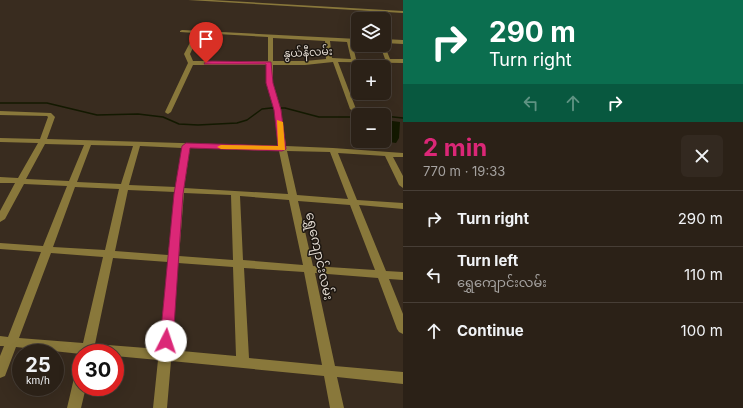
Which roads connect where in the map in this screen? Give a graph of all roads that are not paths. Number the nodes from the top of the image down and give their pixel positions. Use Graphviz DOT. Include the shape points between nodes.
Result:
graph roads {
  1 [pos="190,0"];
  2 [pos="402,12"];
  3 [pos="182,31"];
  4 [pos="198,32"];
  5 [pos="271,37"];
  6 [pos="327,39"];
  7 [pos="349,40"];
  8 [pos="391,41"];
  9 [pos="403,42"];
  10 [pos="385,52"];
  11 [pos="332,60"];
  12 [pos="351,60"];
  13 [pos="354,60"];
  14 [pos="388,60"];
  15 [pos="391,60"];
  16 [pos="403,61"];
  17 [pos="191,63"];
  18 [pos="269,63"];
  19 [pos="353,108"];
  20 [pos="168,112"];
  21 [pos="0,113"];
  22 [pos="0,140"];
  23 [pos="43,142"];
  24 [pos="88,143"];
  25 [pos="137,144"];
  26 [pos="186,146"];
  27 [pos="282,149"];
  28 [pos="333,150"];
  29 [pos="388,154"];
  30 [pos="403,155"];
  31 [pos="0,180"];
  32 [pos="22,182"];
  33 [pos="71,185"];
  34 [pos="403,185"];
  35 [pos="124,188"];
  36 [pos="180,191"];
  37 [pos="234,193"];
  38 [pos="293,198"];
  39 [pos="353,202"];
  40 [pos="403,206"];
  41 [pos="0,218"];
  42 [pos="0,246"];
  43 [pos="48,250"];
  44 [pos="110,255"];
  45 [pos="173,258"];
  46 [pos="239,263"];
  47 [pos="309,268"];
  48 [pos="380,274"];
  49 [pos="403,276"];
  50 [pos="403,329"];
  51 [pos="6,342"];
  52 [pos="89,344"];
  53 [pos="72,349"];
  54 [pos="124,353"];
  55 [pos="166,355"];
  56 [pos="243,363"];
  57 [pos="329,371"];
  58 [pos="0,372"];
  59 [pos="403,378"];
  60 [pos="77,396"];
  61 [pos="74,408"];
  62 [pos="160,408"];
  63 [pos="336,408"];
  1 -- 2 [label="street"];
  3 -- 4 [label="street"];
  4 -- 5 [label="street"];
  4 -- 17 [label="street" via="187,54"];
  5 -- 6 [label="street"];
  5 -- 18 [label="street, ရွှေကျောင်းလမ်း"];
  6 -- 7 [label="street"];
  6 -- 11 [label="street"];
  7 -- 13 [label="street"];
  8 -- 9 [label="street"];
  10 -- 14 [label="street"];
  11 -- 12 [label="street, နွယ်နီလမ်း"];
  11 -- 18 [label="street, နွယ်နီလမ်း" via="305,64"];
  11 -- 19 [label="street"];
  15 -- 16 [label="street, နွယ်နီလမ်း"];
  17 -- 18 [label="street, နွယ်နီလမ်း"];
  17 -- 20 [label="street"];
  18 -- 27 [label="street, ရွှေကျောင်းလမ်း" via="270,83 277,108"];
  21 -- 23 [label="street" via="49,114 52,117"];
  22 -- 23 [label="street"];
  23 -- 24 [label="street"];
  23 -- 32 [label="street"];
  24 -- 25 [label="street"];
  24 -- 33 [label="street"];
  25 -- 26 [label="street"];
  25 -- 35 [label="street"];
  26 -- 27 [label="street"];
  26 -- 36 [label="street"];
  27 -- 28 [label="street"];
  27 -- 38 [label="street, ရွှေကျောင်းလမ်း"];
  28 -- 29 [label="street"];
  28 -- 39 [label="street"];
  29 -- 30 [label="street"];
  29 -- 34 [label="street"];
  31 -- 32 [label="street"];
  32 -- 33 [label="street"];
  32 -- 41 [label="street"];
  33 -- 35 [label="street"];
  33 -- 43 [label="street"];
  35 -- 36 [label="street"];
  35 -- 44 [label="street"];
  36 -- 37 [label="street"];
  36 -- 45 [label="street"];
  37 -- 38 [label="street"];
  37 -- 46 [label="street"];
  38 -- 39 [label="street"];
  38 -- 47 [label="street, ရွှေကျောင်းလမ်း"];
  39 -- 40 [label="street"];
  39 -- 48 [label="street"];
  42 -- 43 [label="street"];
  43 -- 44 [label="street"];
  43 -- 51 [label="street"];
  44 -- 45 [label="street"];
  44 -- 52 [label="street"];
  45 -- 46 [label="street"];
  45 -- 55 [label="street"];
  46 -- 47 [label="street"];
  46 -- 56 [label="street"];
  47 -- 48 [label="street"];
  47 -- 57 [label="street, ရွှေကျောင်းလမ်း"];
  48 -- 49 [label="street"];
  48 -- 50 [label="street"];
  51 -- 53 [label="street"];
  51 -- 58 [label="street"];
  54 -- 55 [label="street"];
  55 -- 56 [label="street"];
  55 -- 62 [label="street"];
  56 -- 57 [label="street"];
  57 -- 59 [label="street"];
  57 -- 63 [label="street, ရွှေကျောင်းလမ်း"];
  60 -- 61 [label="street"];
}
